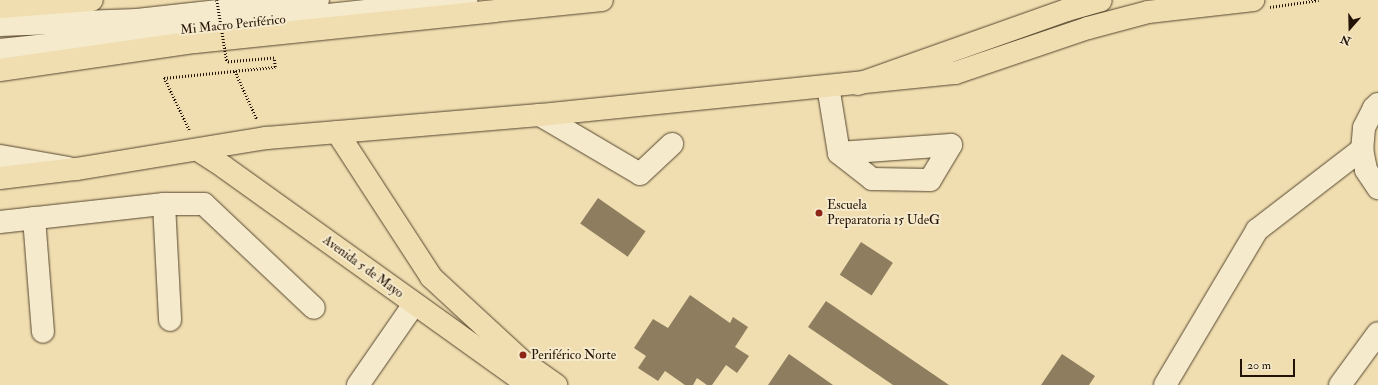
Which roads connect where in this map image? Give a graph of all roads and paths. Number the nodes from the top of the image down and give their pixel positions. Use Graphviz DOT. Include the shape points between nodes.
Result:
graph roads {
  1 [pos="92,0"];
  2 [pos="217,0"];
  3 [pos="318,0"];
  4 [pos="466,0"];
  5 [pos="602,0"];
  6 [pos="1101,0"];
  7 [pos="1253,0"];
  8 [pos="0,7"];
  9 [pos="0,25"];
  10 [pos="0,50"];
  11 [pos="0,70"];
  12 [pos="235,71"];
  13 [pos="858,84"];
  14 [pos="828,86"];
  15 [pos="1378,104"];
  16 [pos="540,115"];
  17 [pos="338,132"];
  18 [pos="266,138"];
  19 [pos="672,144"];
  20 [pos="1362,149"];
  21 [pos="198,150"];
  22 [pos="839,153"];
  23 [pos="0,156"];
  24 [pos="76,169"];
  25 [pos="0,178"];
  26 [pos="1378,188"];
  27 [pos="164,204"];
  28 [pos="34,218"];
  29 [pos="0,222"];
  30 [pos="414,304"];
  31 [pos="314,308"];
  32 [pos="170,320"];
  33 [pos="43,332"];
  34 [pos="1378,333"];
  35 [pos="523,384"];
  36 [pos="358,385"];
  37 [pos="556,385"];
  38 [pos="1164,385"];
  39 [pos="1340,385"];
  1 -- 8 [label="main road"];
  2 -- 12 [label="path, bridge" via="227,62 274,58 275,67"];
  3 -- 9 [label="street, Mi Macro Periférico" via="137,20"];
  4 -- 10 [label="street, Mi Macro Periférico"];
  5 -- 11 [label="main road" via="195,42"];
  6 -- 13 [label="main road"];
  7 -- 13 [label="main road" via="1148,12 1088,28 955,73"];
  12 -- 18 [label="path"];
  12 -- 21 [label="path" via="164,78"];
  13 -- 14 [label="main road"];
  14 -- 16 [label="main road"];
  14 -- 22 [label="street"];
  15 -- 20 [label="street" via="1364,128"];
  16 -- 17 [label="main road"];
  16 -- 19 [label="street" via="640,174"];
  17 -- 18 [label="main road"];
  17 -- 37 [label="main road" via="431,277 522,362"];
  18 -- 21 [label="main road"];
  20 -- 26 [label="street" via="1366,170"];
  20 -- 38 [label="street" via="1257,230"];
  21 -- 24 [label="main road"];
  21 -- 30 [label="main road, Avenida 5 de Mayo"];
  23 -- 24 [label="street"];
  24 -- 25 [label="main road"];
  27 -- 28 [label="street"];
  27 -- 31 [label="street" via="204,204"];
  27 -- 32 [label="street"];
  28 -- 29 [label="street"];
  28 -- 33 [label="street"];
  30 -- 35 [label="main road, Avenida 5 de Mayo"];
  30 -- 36 [label="street"];
  34 -- 39 [label="street"];
}
